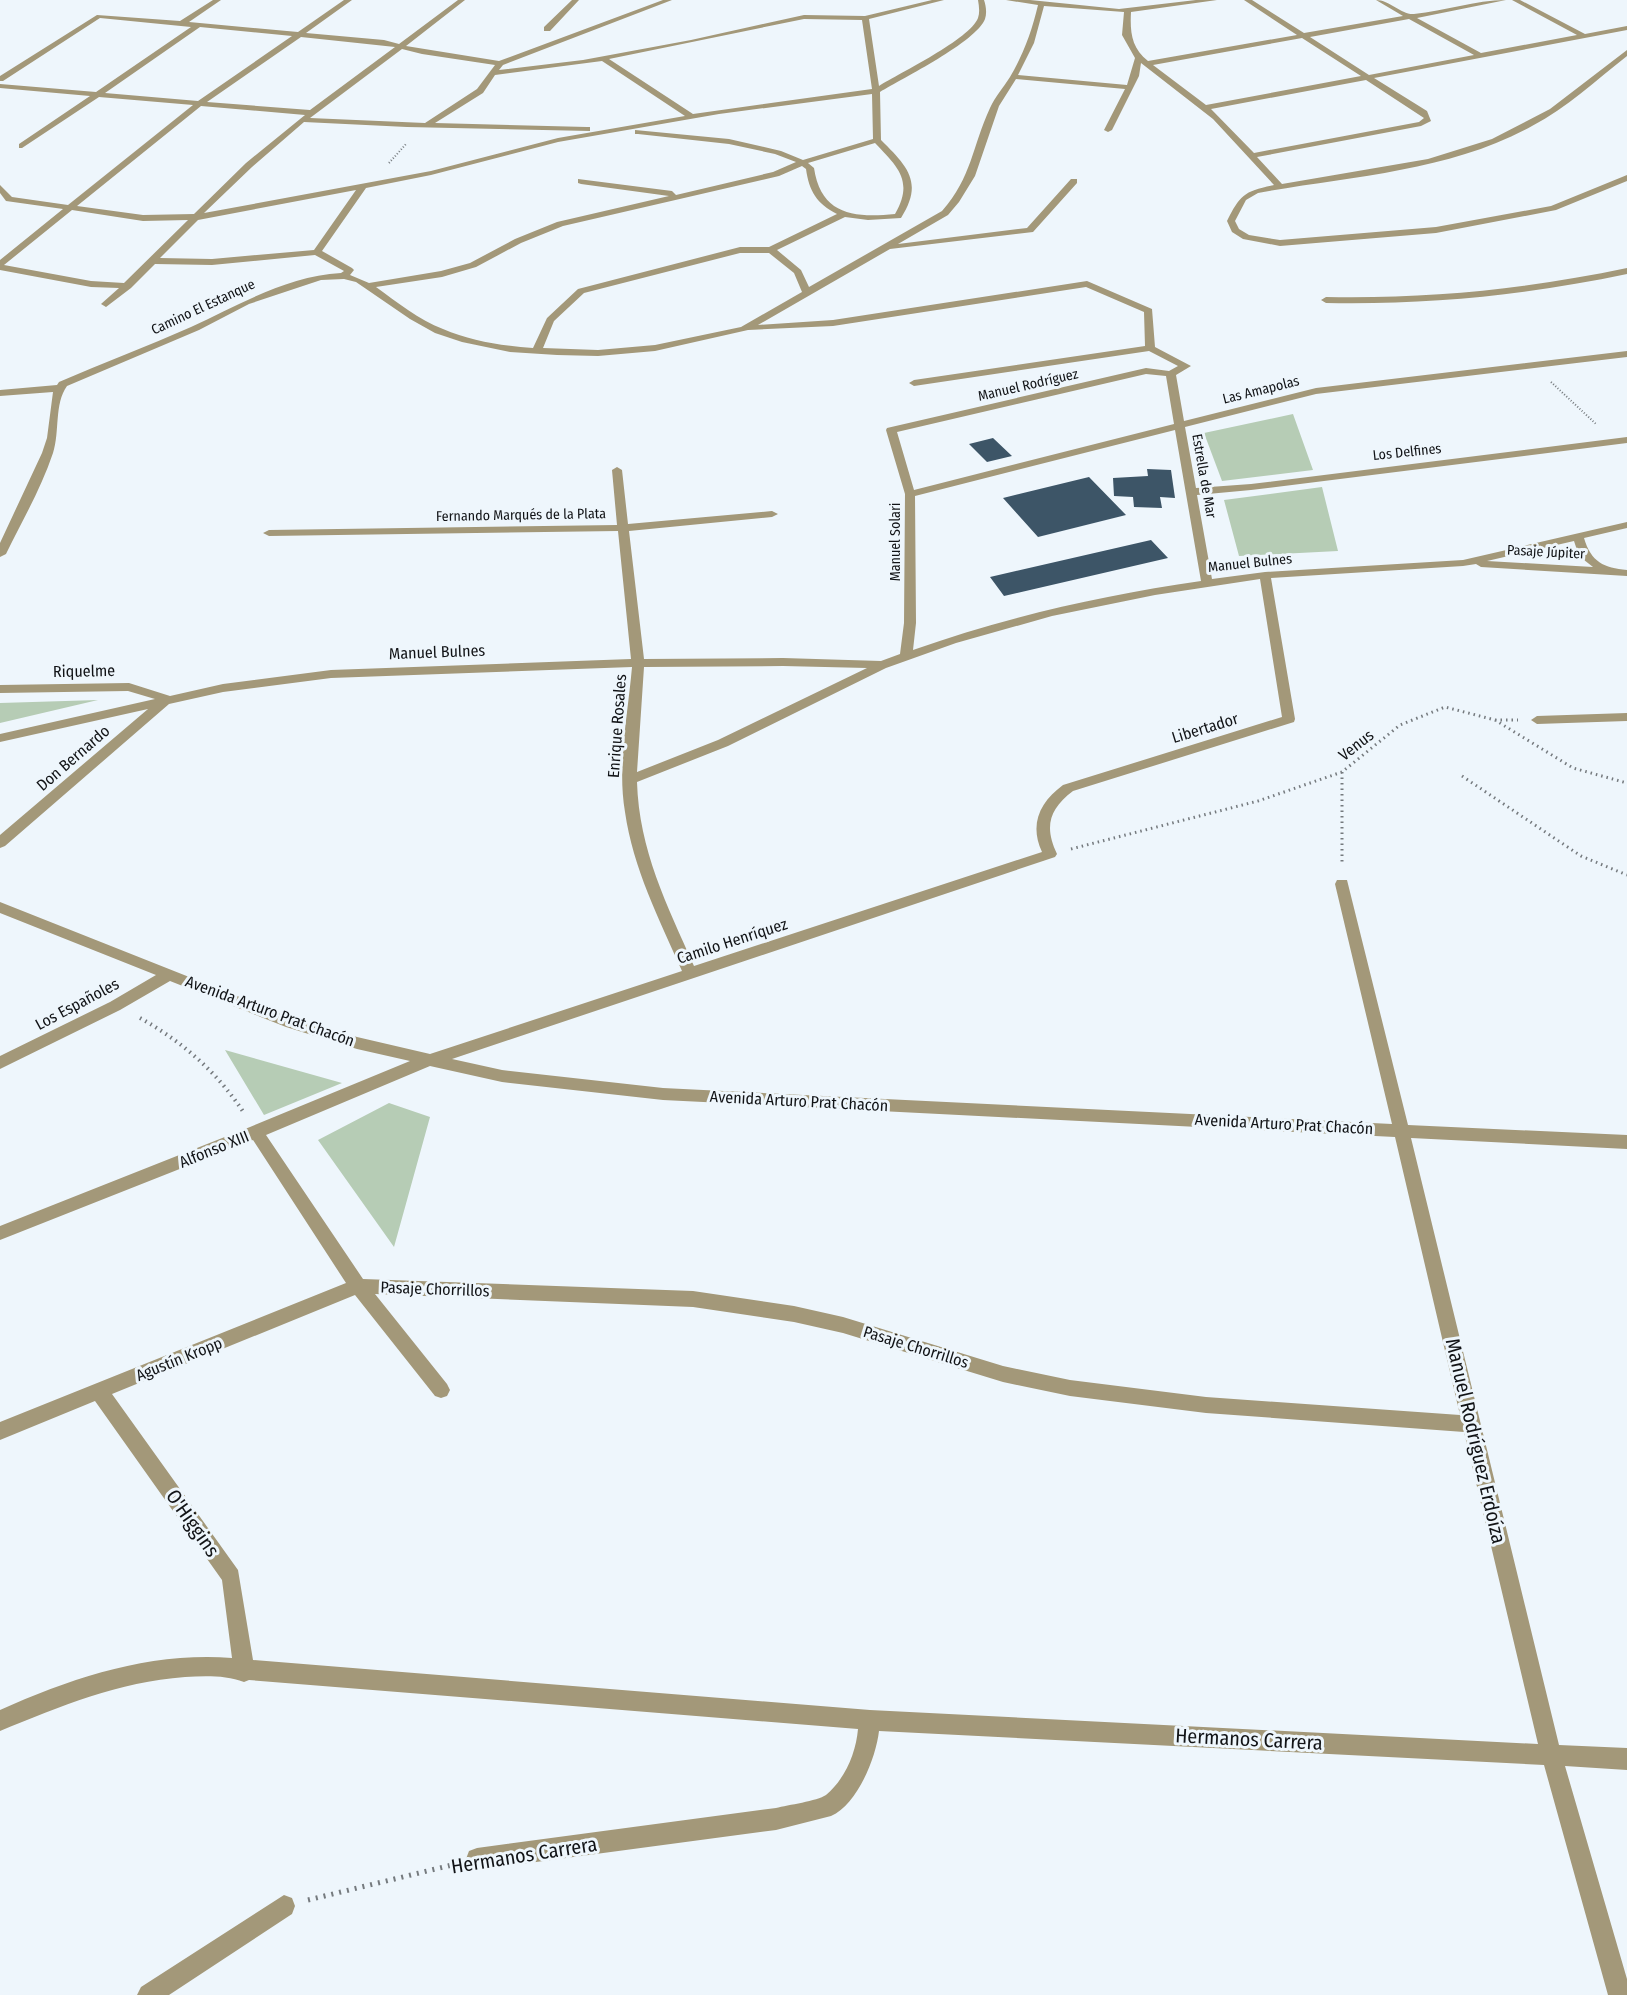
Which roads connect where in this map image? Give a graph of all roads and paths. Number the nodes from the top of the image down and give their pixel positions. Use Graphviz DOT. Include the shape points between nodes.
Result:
graph roads {
  1 [pos="218,0"];
  2 [pos="349,0"];
  3 [pos="462,0"];
  4 [pos="576,0"];
  5 [pos="650,0"];
  6 [pos="669,0"];
  7 [pos="941,0"];
  8 [pos="981,0"];
  9 [pos="1009,0"];
  10 [pos="1214,0"];
  11 [pos="1246,0"];
  12 [pos="1379,0"];
  13 [pos="1503,0"];
  14 [pos="1515,0"];
  15 [pos="1041,5"];
  16 [pos="643,9"];
  17 [pos="1128,11"];
  18 [pos="1410,16"];
  19 [pos="865,18"];
  20 [pos="181,24"];
  21 [pos="197,26"];
  22 [pos="1627,28"];
  23 [pos="547,29"];
  24 [pos="1610,30"];
  25 [pos="298,34"];
  26 [pos="1582,35"];
  27 [pos="1302,36"];
  28 [pos="1627,36"];
  29 [pos="403,46"];
  30 [pos="1478,54"];
  31 [pos="1626,54"];
  32 [pos="601,57"];
  33 [pos="1139,58"];
  34 [pos="500,63"];
  35 [pos="1146,64"];
  36 [pos="494,73"];
  37 [pos="1014,77"];
  38 [pos="1366,77"];
  39 [pos="0,79"];
  40 [pos="0,86"];
  41 [pos="1129,87"];
  42 [pos="876,91"];
  43 [pos="94,94"];
  44 [pos="200,104"];
  45 [pos="1204,108"];
  46 [pos="312,113"];
  47 [pos="692,117"];
  48 [pos="302,120"];
  49 [pos="427,125"];
  50 [pos="614,130"];
  51 [pos="1108,130"];
  52 [pos="877,140"];
  53 [pos="22,146"];
  54 [pos="1252,156"];
  55 [pos="804,162"];
  56 [pos="1627,178"];
  57 [pos="581,181"];
  58 [pos="1074,181"];
  59 [pos="364,184"];
  60 [pos="1280,187"];
  61 [pos="0,188"];
  62 [pos="681,196"];
  63 [pos="71,208"];
  64 [pos="842,214"];
  65 [pos="198,217"];
  66 [pos="884,248"];
  67 [pos="771,250"];
  68 [pos="316,252"];
  69 [pos="150,261"];
  70 [pos="0,266"];
  71 [pos="1627,271"];
  72 [pos="344,276"];
  73 [pos="128,286"];
  74 [pos="367,286"];
  75 [pos="807,293"];
  76 [pos="1326,300"];
  77 [pos="106,304"];
  78 [pos="744,329"];
  79 [pos="1150,348"];
  80 [pos="537,351"];
  81 [pos="1627,354"];
  82 [pos="1533,365"];
  83 [pos="1171,374"];
  84 [pos="914,383"];
  85 [pos="59,388"];
  86 [pos="0,393"];
  87 [pos="1179,423"];
  88 [pos="891,430"];
  89 [pos="1627,440"];
  90 [pos="1615,442"];
  91 [pos="617,470"];
  92 [pos="1191,492"];
  93 [pos="910,494"];
  94 [pos="772,513"];
  95 [pos="1627,525"];
  96 [pos="624,528"];
  97 [pos="270,533"];
  98 [pos="1578,536"];
  99 [pos="0,554"];
  100 [pos="1463,563"];
  101 [pos="1604,571"];
  102 [pos="1627,573"];
  103 [pos="1265,575"];
  104 [pos="1208,582"];
  105 [pos="906,656"];
  106 [pos="638,663"];
  107 [pos="882,664"];
  108 [pos="0,689"];
  109 [pos="167,699"];
  110 [pos="1627,717"];
  111 [pos="1537,720"];
  112 [pos="0,738"];
  113 [pos="1342,772"];
  114 [pos="1462,776"];
  115 [pos="629,780"];
  116 [pos="1627,783"];
  117 [pos="0,843"];
  118 [pos="1050,854"];
  119 [pos="1627,875"];
  120 [pos="1342,884"];
  121 [pos="0,907"];
  122 [pos="690,973"];
  123 [pos="169,974"];
  124 [pos="115,1006"];
  125 [pos="426,1061"];
  126 [pos="0,1063"];
  127 [pos="1402,1130"];
  128 [pos="256,1132"];
  129 [pos="1627,1142"];
  130 [pos="0,1233"];
  131 [pos="358,1286"];
  132 [pos="441,1390"];
  133 [pos="99,1391"];
  134 [pos="1472,1424"];
  135 [pos="0,1431"];
  136 [pos="244,1672"];
  137 [pos="870,1720"];
  138 [pos="0,1721"];
  139 [pos="1551,1754"];
  140 [pos="1627,1759"];
  141 [pos="477,1859"];
  142 [pos="284,1906"];
  143 [pos="149,1995"];
  144 [pos="1620,1995"];
  1 -- 20 [label="street"];
  2 -- 25 [label="street"];
  3 -- 29 [label="street"];
  4 -- 23 [label="street"];
  5 -- 16 [label="street"];
  6 -- 16 [label="street"];
  7 -- 19 [label="street"];
  8 -- 42 [label="street" via="982,17 975,28"];
  9 -- 15 [label="street"];
  10 -- 17 [label="street"];
  11 -- 27 [label="street"];
  12 -- 18 [label="street"];
  13 -- 18 [label="street"];
  14 -- 26 [label="street"];
  15 -- 17 [label="street"];
  15 -- 37 [label="street" via="1038,24"];
  16 -- 34 [label="street"];
  17 -- 33 [label="street" via="1126,35"];
  18 -- 27 [label="street"];
  18 -- 30 [label="street"];
  19 -- 32 [label="street" via="804,17"];
  19 -- 42 [label="street"];
  20 -- 21 [label="street"];
  20 -- 39 [label="street" via="99,16"];
  21 -- 25 [label="street"];
  21 -- 43 [label="street"];
  22 -- 24 [label="street"];
  24 -- 26 [label="street"];
  24 -- 28 [label="street"];
  25 -- 29 [label="street"];
  25 -- 44 [label="street"];
  26 -- 30 [label="street"];
  27 -- 35 [label="street"];
  27 -- 38 [label="street"];
  29 -- 34 [label="street"];
  29 -- 46 [label="street"];
  30 -- 38 [label="street"];
  31 -- 60 [label="street" via="1546,115 1471,150 1361,175"];
  32 -- 36 [label="street"];
  32 -- 47 [label="street"];
  33 -- 35 [label="street"];
  33 -- 41 [label="street"];
  34 -- 36 [label="street"];
  35 -- 45 [label="street"];
  36 -- 49 [label="street" via="480,91"];
  37 -- 41 [label="street"];
  37 -- 66 [label="street" via="991,115 967,187 945,213"];
  38 -- 45 [label="street"];
  38 -- 54 [label="street" via="1428,119 1421,124"];
  40 -- 43 [label="street"];
  41 -- 51 [label="street"];
  42 -- 47 [label="street"];
  42 -- 52 [label="street"];
  43 -- 44 [label="street"];
  43 -- 53 [label="street"];
  44 -- 46 [label="street"];
  44 -- 63 [label="street"];
  45 -- 54 [label="street"];
  46 -- 48 [label="street"];
  47 -- 50 [label="street"];
  48 -- 49 [label="street"];
  48 -- 65 [label="street" via="248,166"];
  49 -- 50 [label="street"];
  49 -- 59 [label="path"];
  50 -- 55 [label="street" via="742,145"];
  50 -- 59 [label="street" via="558,140 431,173"];
  52 -- 55 [label="street"];
  52 -- 64 [label="street" via="905,170 910,188 906,204 898,216 871,219"];
  54 -- 60 [label="street"];
  55 -- 62 [label="street" via="776,174"];
  55 -- 64 [label="street" via="810,168 810,186 818,198"];
  56 -- 60 [label="street" via="1553,208 1436,230 1280,243 1254,240 1235,230 1231,221 1243,198 1256,191"];
  57 -- 62 [label="street"];
  58 -- 66 [label="street" via="1030,230"];
  59 -- 65 [label="street"];
  59 -- 68 [label="street"];
  61 -- 63 [label="street" via="9,199"];
  62 -- 74 [label="street" via="560,224 473,265 442,274"];
  63 -- 65 [label="street" via="143,219"];
  63 -- 70 [label="street"];
  64 -- 67 [label="street"];
  65 -- 69 [label="street"];
  66 -- 75 [label="street"];
  67 -- 75 [label="street" via="798,272"];
  67 -- 80 [label="street" via="740,250 581,291 550,320"];
  68 -- 69 [label="street" via="212,262"];
  68 -- 72 [label="street" via="349,270"];
  69 -- 73 [label="street"];
  70 -- 73 [label="street" via="91,284"];
  71 -- 76 [label="street" via="1472,296"];
  72 -- 74 [label="street, Camino El Estanque"];
  72 -- 85 [label="street, Camino El Estanque" via="320,277 246,302"];
  73 -- 77 [label="street"];
  74 -- 80 [label="street, Camino El Estanque" via="444,333 510,349"];
  75 -- 78 [label="street"];
  78 -- 79 [label="street" via="833,323 1087,284 1149,311"];
  78 -- 80 [label="street, Camino El Estanque" via="656,348 598,353"];
  79 -- 83 [label="street" via="1186,366"];
  79 -- 84 [label="street"];
  81 -- 82 [label="street, Las Amapolas"];
  82 -- 87 [label="street, Las Amapolas" via="1348,385"];
  82 -- 90 [label="path"];
  83 -- 87 [label="street, Estrella de Mar"];
  83 -- 88 [label="street, Manuel Rodríguez" via="1146,371"];
  85 -- 86 [label="street"];
  85 -- 99 [label="street" via="47,456"];
  87 -- 92 [label="street, Estrella de Mar"];
  87 -- 93 [label="street, Las Amapolas"];
  88 -- 93 [label="street, Manuel Solari"];
  89 -- 90 [label="street, Los Delfines"];
  90 -- 92 [label="street, Los Delfines"];
  91 -- 96 [label="street, Enrique Rosales"];
  92 -- 104 [label="street, Estrella de Mar"];
  93 -- 105 [label="street, Manuel Solari" via="910,623"];
  94 -- 96 [label="street, Fernando Marqués de la Plata"];
  95 -- 98 [label="street, Manuel Bulnes"];
  96 -- 97 [label="street, Fernando Marqués de la Plata"];
  96 -- 106 [label="street, Enrique Rosales"];
  98 -- 100 [label="street, Manuel Bulnes"];
  98 -- 101 [label="street" via="1583,554"];
  100 -- 101 [label="street, Pasaje Júpiter"];
  100 -- 103 [label="street, Manuel Bulnes"];
  101 -- 102 [label="street, Pasaje Júpiter"];
  103 -- 104 [label="street, Manuel Bulnes"];
  103 -- 118 [label="street, Libertador" via="1289,719 1068,788 1051,802 1042,820 1044,843"];
  104 -- 105 [label="street, Manuel Bulnes" via="1050,613"];
  105 -- 107 [label="street, Manuel Bulnes"];
  106 -- 107 [label="street, Manuel Bulnes"];
  106 -- 109 [label="street, Manuel Bulnes" via="331,674"];
  106 -- 115 [label="street, Enrique Rosales"];
  107 -- 115 [label="street, Manuel Bulnes" via="723,743"];
  108 -- 109 [label="street, Riquelme" via="129,687"];
  109 -- 112 [label="street, Manuel Bulnes"];
  109 -- 117 [label="street, Don Bernardo"];
  110 -- 111 [label="street"];
  113 -- 116 [label="path, Venus" via="1400,725 1445,707 1494,720 1573,768"];
  113 -- 118 [label="path, Venus" via="1258,801"];
  113 -- 120 [label="path"];
  114 -- 119 [label="path" via="1581,856"];
  115 -- 122 [label="street, Enrique Rosales" via="636,841 646,873"];
  118 -- 122 [label="street, Camilo Henríquez"];
  120 -- 127 [label="street, Manuel Rodríguez Erdoíza"];
  121 -- 123 [label="street, Avenida Arturo Prat Chacón"];
  122 -- 125 [label="street, Camilo Henríquez"];
  123 -- 124 [label="street, Los Españoles"];
  123 -- 125 [label="street, Avenida Arturo Prat Chacón" via="291,1023"];
  124 -- 126 [label="street, Los Españoles"];
  124 -- 128 [label="path" via="170,1036 195,1055 239,1104"];
  125 -- 127 [label="street, Avenida Arturo Prat Chacón" via="514,1078 663,1094"];
  125 -- 128 [label="street, Alfonso XIII"];
  127 -- 129 [label="street, Avenida Arturo Prat Chacón"];
  127 -- 134 [label="street, Manuel Rodríguez Erdoíza"];
  128 -- 130 [label="street, Alfonso XIII"];
  128 -- 131 [label="street"];
  131 -- 132 [label="street"];
  131 -- 133 [label="street, Agustín Kropp"];
  131 -- 134 [label="street, Pasaje Chorrillos" via="703,1300 843,1325 1003,1374 1070,1388 1206,1406"];
  133 -- 135 [label="street, Agustín Kropp"];
  133 -- 136 [label="street, O'Higgins" via="231,1577"];
  134 -- 139 [label="street, Manuel Rodríguez Erdoíza"];
  136 -- 137 [label="street, Hermanos Carrera"];
  136 -- 138 [label="street, Hermanos Carrera" via="202,1666 114,1676 62,1692"];
  137 -- 139 [label="street, Hermanos Carrera"];
  137 -- 141 [label="street, Hermanos Carrera" via="867,1746 858,1771 831,1805 776,1819"];
  139 -- 140 [label="street, Hermanos Carrera"];
  139 -- 144 [label="street, Manuel Rodríguez Erdoíza"];
  141 -- 142 [label="path, Hermanos Carrera"];
  142 -- 143 [label="street"];
}
